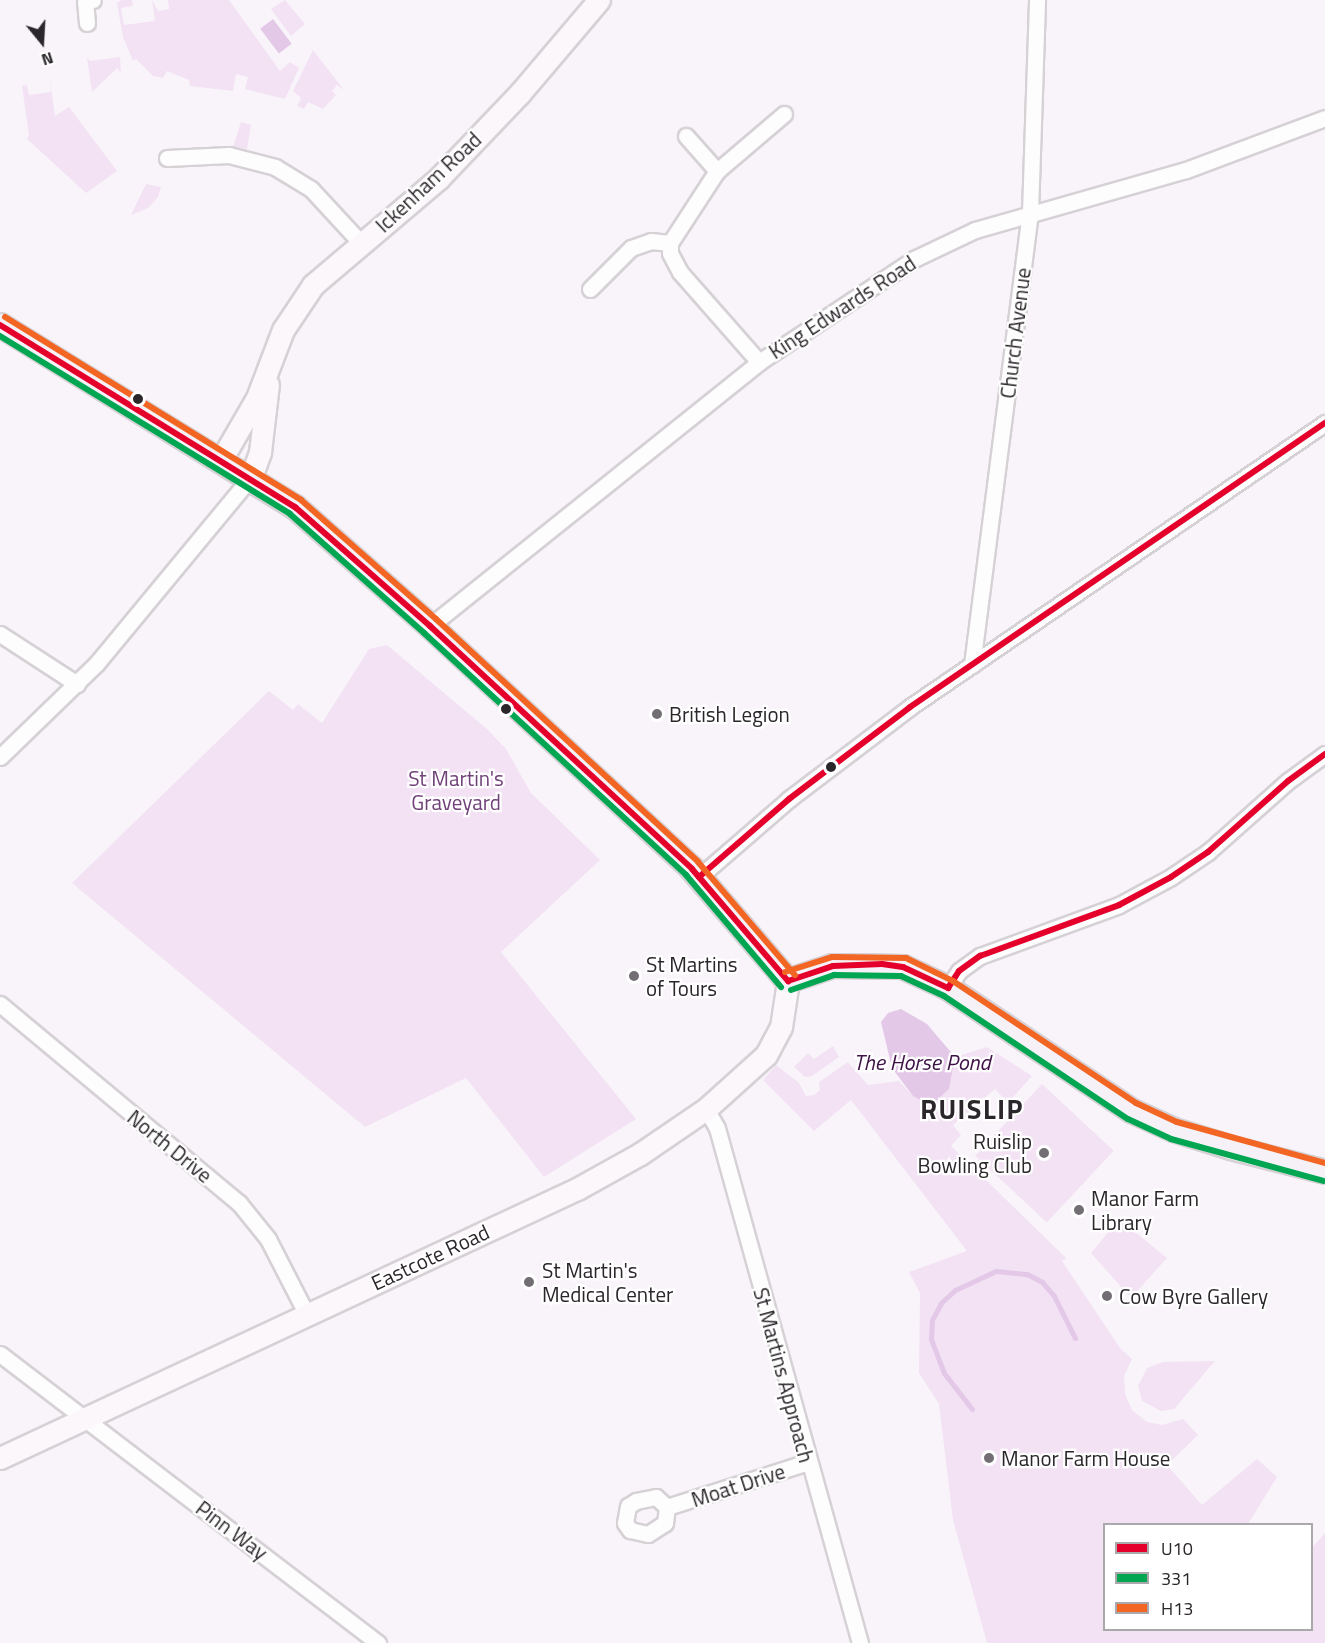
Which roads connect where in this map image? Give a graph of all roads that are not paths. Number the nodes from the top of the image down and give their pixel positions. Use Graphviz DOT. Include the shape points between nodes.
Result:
graph roads {
  1 [pos="93,0"];
  2 [pos="599,0"];
  3 [pos="1037,0"];
  4 [pos="87,23"];
  5 [pos="784,114"];
  6 [pos="1325,118"];
  7 [pos="686,136"];
  8 [pos="167,158"];
  9 [pos="717,171"];
  10 [pos="1030,213"];
  11 [pos="360,242"];
  12 [pos="670,243"];
  13 [pos="590,289"];
  14 [pos="0,326"];
  15 [pos="759,362"];
  16 [pos="270,368"];
  17 [pos="1325,423"];
  18 [pos="221,459"];
  19 [pos="251,477"];
  20 [pos="430,626"];
  21 [pos="0,634"];
  22 [pos="972,665"];
  23 [pos="76,684"];
  24 [pos="1325,754"];
  25 [pos="0,757"];
  26 [pos="699,877"];
  27 [pos="789,981"];
  28 [pos="948,988"];
  29 [pos="0,1004"];
  30 [pos="706,1109"];
  31 [pos="1325,1172"];
  32 [pos="307,1315"];
  33 [pos="0,1354"];
  34 [pos="85,1418"];
  35 [pos="0,1458"];
  36 [pos="808,1462"];
  37 [pos="667,1507"];
  38 [pos="378,1643"];
  39 [pos="860,1643"];
  1 -- 4 [label="street" via="85,2"];
  2 -- 11 [label="main road, Ickenham Road" via="520,93 439,178"];
  3 -- 10 [label="street, Church Avenue"];
  5 -- 9 [label="street"];
  6 -- 10 [label="street, King Edwards Road" via="1186,170"];
  7 -- 9 [label="street"];
  8 -- 11 [label="street" via="229,154 275,167 311,189"];
  9 -- 12 [label="street"];
  10 -- 15 [label="street, King Edwards Road" via="975,230 914,259"];
  10 -- 22 [label="street, Church Avenue"];
  11 -- 16 [label="main road, Ickenham Road" via="296,307"];
  12 -- 13 [label="street" via="651,241 631,248"];
  12 -- 15 [label="street" via="670,253 680,272"];
  14 -- 18 [label="main road"];
  15 -- 20 [label="street, King Edwards Road"];
  16 -- 18 [label="main road, Ickenham Road" via="242,427"];
  16 -- 19 [label="main road, Ickenham Road" via="260,452"];
  17 -- 22 [label="street"];
  18 -- 19 [label="main road"];
  19 -- 20 [label="main road" via="295,507"];
  19 -- 23 [label="street"];
  20 -- 26 [label="main road"];
  21 -- 23 [label="street"];
  22 -- 26 [label="street" via="850,751"];
  23 -- 25 [label="street"];
  24 -- 28 [label="street" via="1216,845 1171,877 1119,905 980,956 959,971"];
  26 -- 27 [label="main road"];
  27 -- 28 [label="main road" via="832,966 882,964 903,967"];
  27 -- 30 [label="main road, Eastcote Road" via="781,1027 766,1055"];
  28 -- 31 [label="main road" via="1132,1111 1174,1130"];
  29 -- 32 [label="street, North Drive" via="245,1209 273,1246"];
  30 -- 32 [label="main road, Eastcote Road" via="640,1154 577,1189"];
  30 -- 36 [label="street, St Martins Approach" via="717,1128"];
  32 -- 34 [label="main road, Eastcote Road"];
  33 -- 34 [label="street, Pinn Way"];
  34 -- 35 [label="main road, Eastcote Road"];
  34 -- 38 [label="street, Pinn Way"];
  36 -- 37 [label="street, Moat Drive"];
  36 -- 39 [label="street, St Martins Approach"];
}
